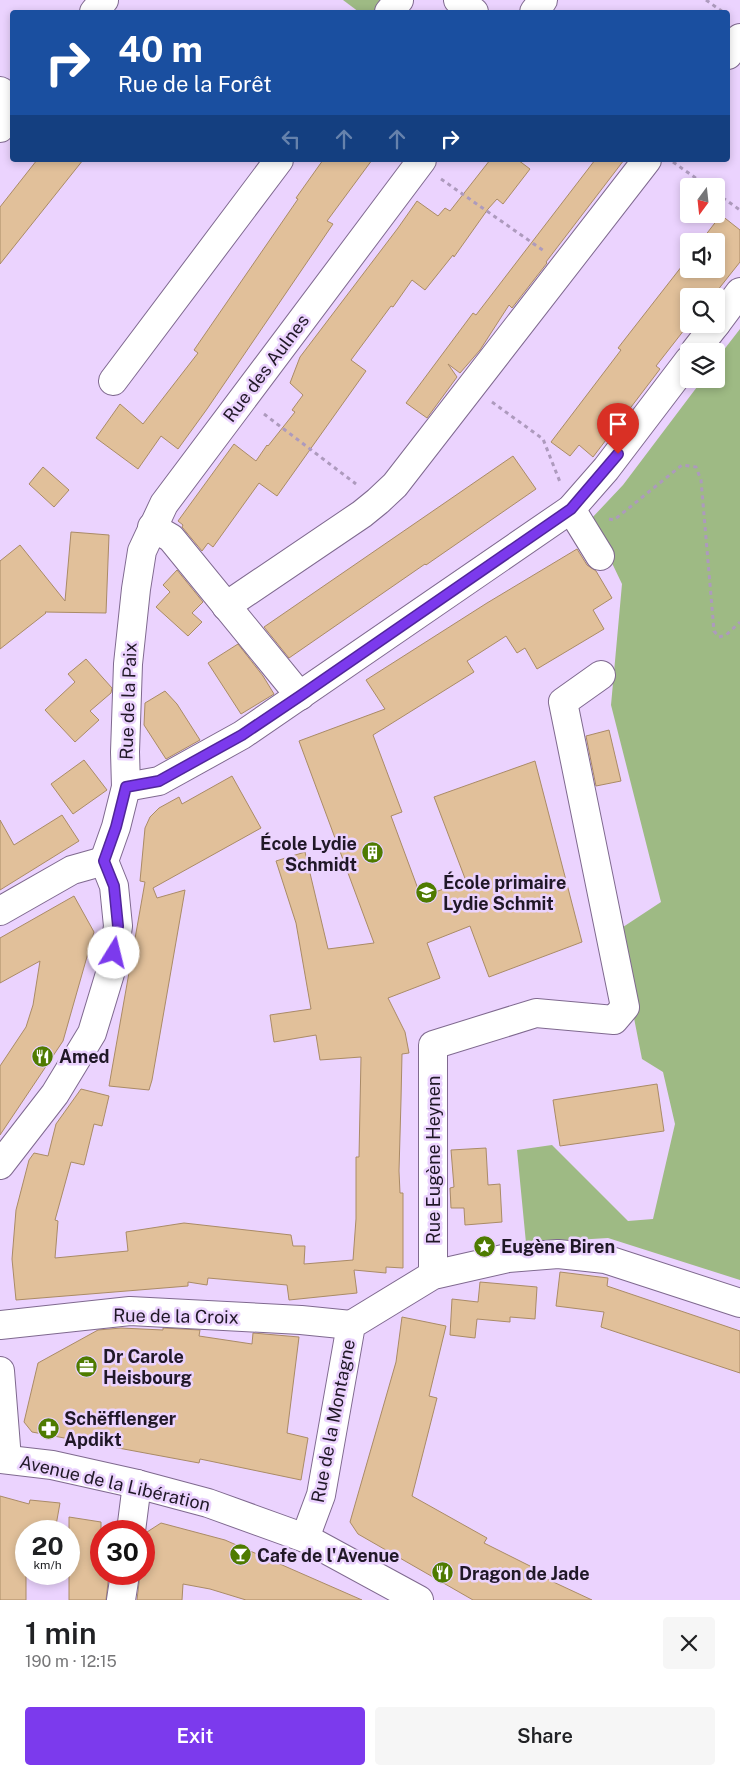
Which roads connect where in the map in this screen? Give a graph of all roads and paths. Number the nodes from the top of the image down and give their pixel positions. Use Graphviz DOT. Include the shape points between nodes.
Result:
graph roads {
  1 [pos="104,0"];
  2 [pos="399,0"];
  3 [pos="458,0"];
  4 [pos="706,0"];
  5 [pos="96,10"];
  6 [pos="391,10"];
  7 [pos="471,10"];
  8 [pos="719,10"];
  9 [pos="740,38"];
  10 [pos="730,52"];
  11 [pos="10,115"];
  12 [pos="0,128"];
  13 [pos="277,162"];
  14 [pos="421,162"];
  15 [pos="645,162"];
  16 [pos="673,162"];
  17 [pos="696,178"];
  18 [pos="725,199"];
  19 [pos="740,210"];
  20 [pos="565,266"];
  21 [pos="740,292"];
  22 [pos="725,312"];
  23 [pos="709,333"];
  24 [pos="701,343"];
  25 [pos="680,372"];
  26 [pos="113,381"];
  27 [pos="471,387"];
  28 [pos="243,398"];
  29 [pos="378,502"];
  30 [pos="571,509"];
  31 [pos="152,527"];
  32 [pos="600,556"];
  33 [pos="136,589"];
  34 [pos="226,606"];
  35 [pos="740,622"];
  36 [pos="601,675"];
  37 [pos="300,696"];
  38 [pos="126,787"];
  39 [pos="104,861"];
  40 [pos="0,911"];
  41 [pos="0,1165"];
  42 [pos="433,1275"];
  43 [pos="740,1302"];
  44 [pos="0,1325"];
  45 [pos="351,1325"];
  46 [pos="0,1371"];
  47 [pos="4,1459"];
  48 [pos="137,1484"];
  49 [pos="132,1520"];
  50 [pos="305,1538"];
  51 [pos="123,1585"];
  52 [pos="121,1600"];
  53 [pos="419,1600"];
  1 -- 5 [label="street"];
  2 -- 6 [label="street"];
  3 -- 7 [label="street"];
  4 -- 8 [label="path"];
  9 -- 10 [label="street"];
  11 -- 12 [label="street"];
  13 -- 26 [label="street"];
  14 -- 20 [label="path"];
  14 -- 28 [label="street, Rue des Aulnes"];
  15 -- 20 [label="street"];
  16 -- 17 [label="path"];
  18 -- 19 [label="path"];
  20 -- 27 [label="street"];
  21 -- 22 [label="street"];
  23 -- 24 [label="street"];
  25 -- 30 [label="street" via="606,469"];
  27 -- 29 [label="street" via="395,485"];
  27 -- 30 [label="path" via="543,439"];
  28 -- 29 [label="path"];
  28 -- 31 [label="street, Rue des Aulnes" via="164,504"];
  29 -- 34 [label="street"];
  30 -- 32 [label="street"];
  30 -- 35 [label="path" via="614,520 682,465 696,467 701,480 714,632 719,637 726,635"];
  30 -- 37 [label="street"];
  31 -- 33 [label="street, Rue des Aulnes" via="142,551"];
  31 -- 34 [label="street" via="171,538"];
  33 -- 38 [label="street, Rue de la Paix" via="128,664"];
  34 -- 37 [label="street"];
  36 -- 42 [label="street, Rue Eugène Heynen" via="563,702 625,1007 614,1020 536,1013 433,1045"];
  37 -- 38 [label="street" via="242,735 159,781"];
  38 -- 39 [label="street, Rue de la Paix"];
  39 -- 40 [label="street" via="72,870"];
  39 -- 41 [label="street" via="114,886 118,926 112,967 92,1034 55,1094"];
  42 -- 43 [label="street, Rue de la Montagne" via="508,1258 558,1254 605,1259"];
  42 -- 45 [label="street, Rue de la Montagne"];
  44 -- 45 [label="street, Rue de la Croix" via="130,1311"];
  45 -- 50 [label="street, Rue de la Montagne" via="321,1495"];
  46 -- 47 [label="street"];
  47 -- 48 [label="street, Avenue de la Libération" via="52,1465"];
  48 -- 49 [label="street"];
  48 -- 50 [label="street, Avenue de la Libération" via="208,1503"];
  50 -- 53 [label="street, Avenue de la Libération"];
  51 -- 52 [label="street"];
}
